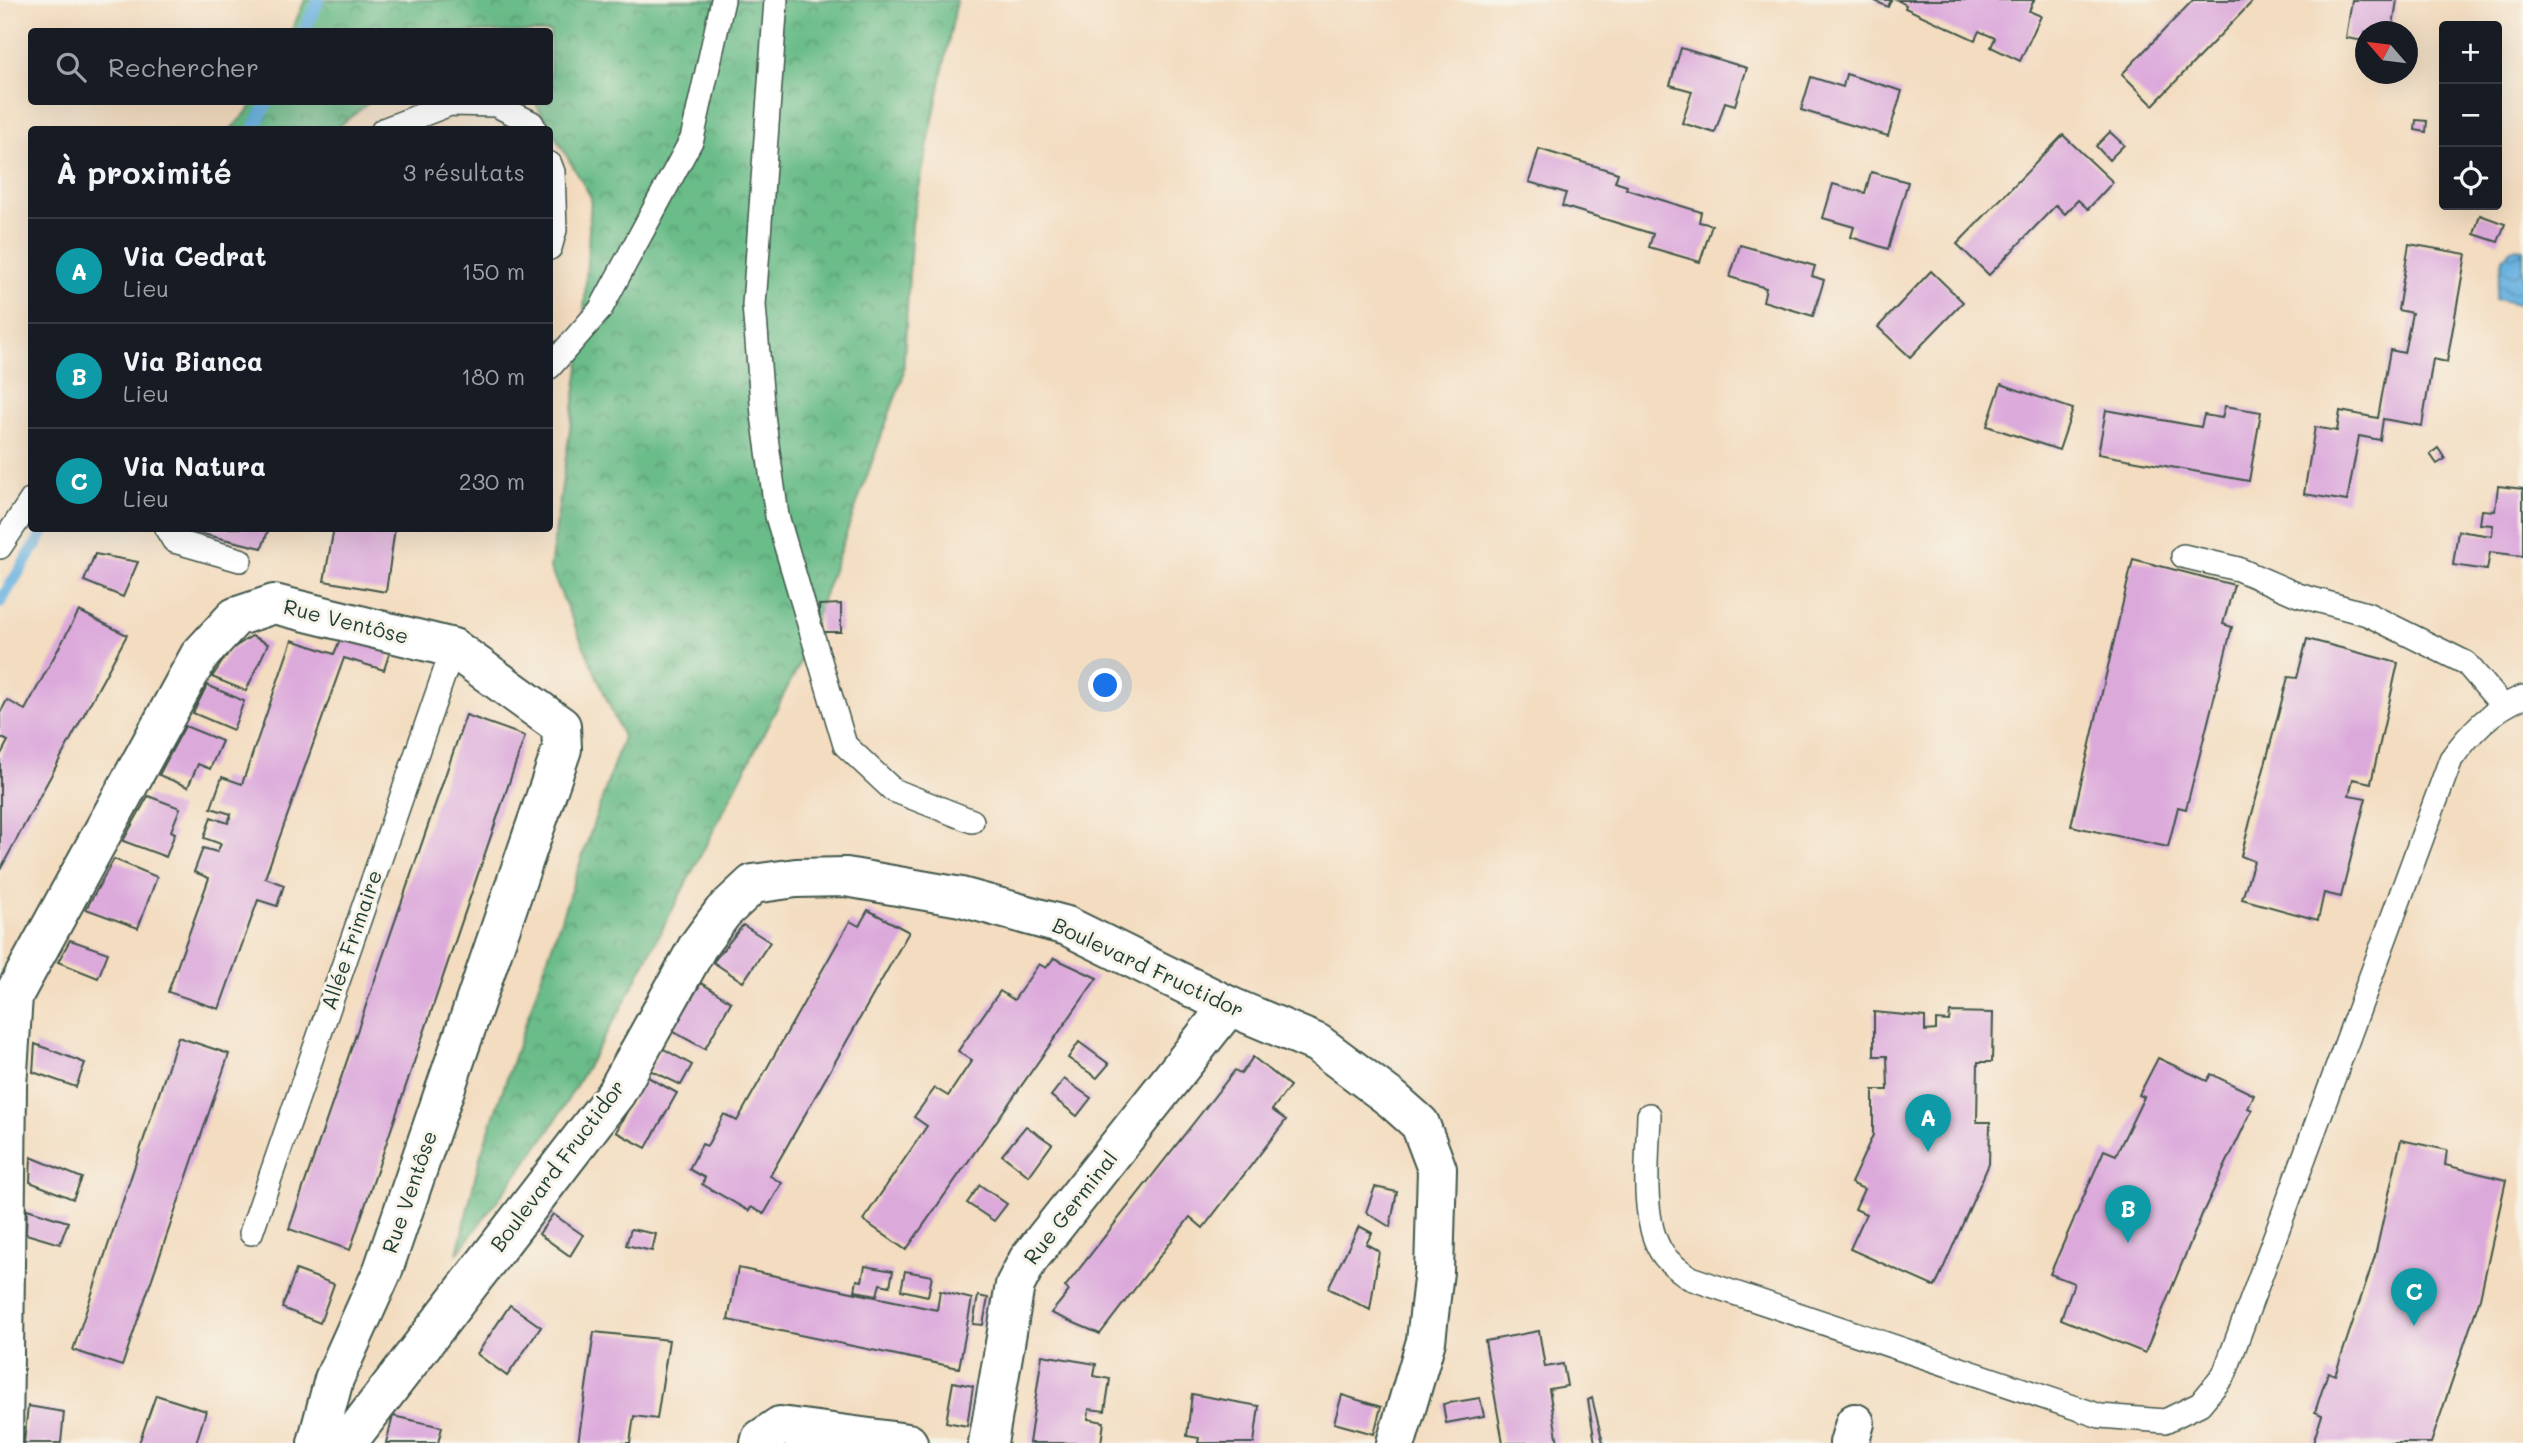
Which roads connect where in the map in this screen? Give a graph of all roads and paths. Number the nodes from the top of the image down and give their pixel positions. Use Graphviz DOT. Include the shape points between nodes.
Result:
graph roads {
  1 [pos="723,0"];
  2 [pos="776,0"];
  3 [pos="447,105"];
  4 [pos="496,105"];
  5 [pos="393,126"];
  6 [pos="533,126"];
  7 [pos="553,173"];
  8 [pos="553,237"];
  9 [pos="553,364"];
  10 [pos="28,505"];
  11 [pos="168,532"];
  12 [pos="0,547"];
  13 [pos="2183,556"];
  14 [pos="240,560"];
  15 [pos="453,648"];
  16 [pos="2512,701"];
  17 [pos="972,821"];
  18 [pos="1229,1006"];
  19 [pos="3,1086"];
  20 [pos="1649,1115"];
  21 [pos="251,1233"];
  22 [pos="3,1443"];
  23 [pos="317,1443"];
  24 [pos="347,1443"];
  25 [pos="760,1443"];
  26 [pos="908,1443"];
  27 [pos="988,1443"];
  28 [pos="1396,1443"];
  1 -- 9 [label="lane" via="692,139 600,310"];
  2 -- 17 [label="lane" via="754,305 777,516 845,745 893,790"];
  3 -- 5 [label="lane"];
  4 -- 6 [label="lane"];
  7 -- 8 [label="lane"];
  10 -- 12 [label="lane"];
  11 -- 14 [label="lane" via="174,541"];
  13 -- 16 [label="lane" via="2238,569 2298,595 2367,614 2466,663"];
  15 -- 19 [label="street, Rue Ventôse" via="274,604 235,617 199,656 13,996"];
  15 -- 21 [label="lane, Allée Frimaire"];
  15 -- 23 [label="street, Rue Ventôse" via="561,726 562,750 383,1270 334,1379"];
  16 -- 20 [label="lane" via="2465,739 2451,759 2224,1375 2200,1404 2165,1421 2100,1416 1690,1278 1663,1255 1652,1233"];
  18 -- 24 [label="street, Boulevard Fructidor" via="1067,926 961,897 846,877 753,884 723,912 698,946 616,1093"];
  18 -- 27 [label="street, Rue Germinal" via="1028,1260 1015,1285"];
  18 -- 28 [label="street, Boulevard Fructidor" via="1317,1043 1420,1124 1437,1169 1434,1272 1426,1341"];
  19 -- 22 [label="street, Rue Ventôse"];
  25 -- 26 [label="street" via="780,1426"];
}
